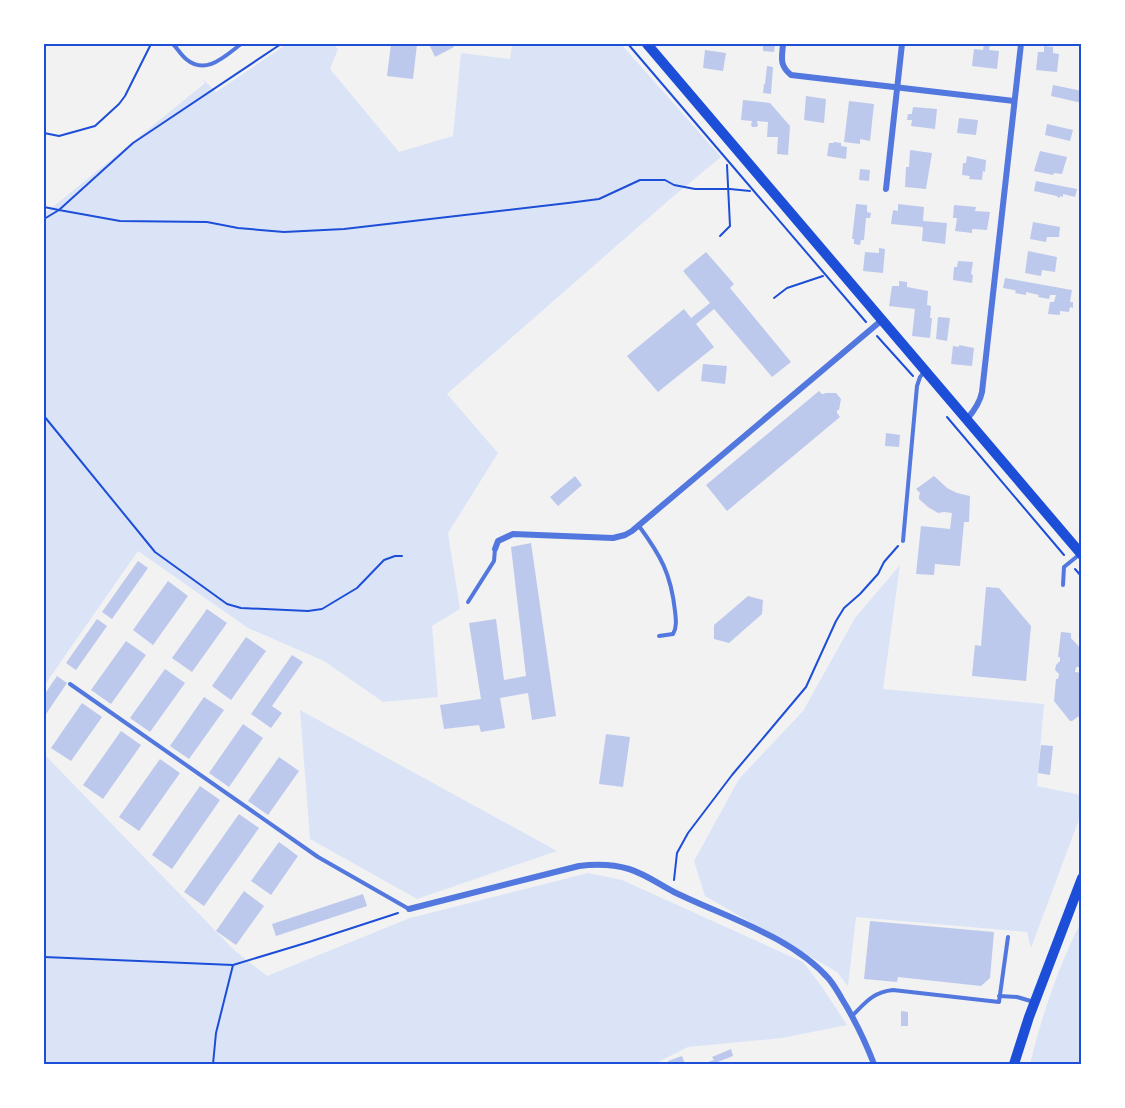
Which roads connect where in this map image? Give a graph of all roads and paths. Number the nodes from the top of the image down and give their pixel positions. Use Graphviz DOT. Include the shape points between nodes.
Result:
graph roads {
  1 [pos="151,44"];
  2 [pos="173,44"];
  3 [pos="241,44"];
  4 [pos="281,44"];
  5 [pos="628,44"];
  6 [pos="647,44"];
  7 [pos="783,44"];
  8 [pos="902,44"];
  9 [pos="1021,44"];
  10 [pos="897,88"];
  11 [pos="1014,101"];
  12 [pos="44,133"];
  13 [pos="727,165"];
  14 [pos="728,189"];
  15 [pos="886,189"];
  16 [pos="750,191"];
  17 [pos="44,207"];
  18 [pos="59,210"];
  19 [pos="44,219"];
  20 [pos="720,236"];
  21 [pos="823,276"];
  22 [pos="774,298"];
  23 [pos="882,320"];
  24 [pos="866,322"];
  25 [pos="878,337"];
  26 [pos="925,371"];
  27 [pos="918,382"];
  28 [pos="946,415"];
  29 [pos="44,416"];
  30 [pos="967,419"];
  31 [pos="639,526"];
  32 [pos="903,541"];
  33 [pos="495,549"];
  34 [pos="1081,554"];
  35 [pos="402,556"];
  36 [pos="1070,562"];
  37 [pos="1082,577"];
  38 [pos="1063,585"];
  39 [pos="468,602"];
  40 [pos="659,636"];
  41 [pos="70,684"];
  42 [pos="1082,878"];
  43 [pos="674,892"];
  44 [pos="409,909"];
  45 [pos="1008,938"];
  46 [pos="44,957"];
  47 [pos="233,965"];
  48 [pos="999,996"];
  49 [pos="1034,1003"];
  50 [pos="852,1016"];
  51 [pos="213,1065"];
  52 [pos="874,1065"];
  53 [pos="1014,1065"];
  1 -- 12 [label="path" via="125,96 95,126 59,136"];
  2 -- 3 [label="lane" via="185,59 200,67 214,64"];
  4 -- 18 [label="path" via="133,143"];
  5 -- 24 [label="path"];
  6 -- 23 [label="main road"];
  7 -- 10 [label="street" via="784,69 791,75"];
  8 -- 10 [label="street"];
  9 -- 11 [label="street"];
  10 -- 11 [label="street"];
  10 -- 15 [label="street"];
  11 -- 30 [label="street" via="982,392"];
  13 -- 14 [label="path"];
  14 -- 16 [label="path"];
  14 -- 18 [label="path" via="695,189 665,180 640,180 599,199 344,229 284,232 207,222 120,221"];
  14 -- 20 [label="path" via="730,226"];
  17 -- 18 [label="path"];
  18 -- 19 [label="path"];
  21 -- 22 [label="path" via="787,288"];
  23 -- 26 [label="main road"];
  23 -- 31 [label="street"];
  25 -- 27 [label="path"];
  26 -- 27 [label="lane"];
  26 -- 30 [label="main road"];
  27 -- 32 [label="lane"];
  28 -- 36 [label="path"];
  29 -- 35 [label="path" via="155,552 227,604 241,608 322,609 357,588 384,560"];
  30 -- 34 [label="main road"];
  31 -- 33 [label="street" via="613,538 513,534 498,541"];
  31 -- 40 [label="lane" via="656,549 673,594 675,631"];
  32 -- 43 [label="path" via="878,574 844,608 806,687 688,833 677,854"];
  33 -- 39 [label="lane" via="494,561"];
  34 -- 36 [label="lane"];
  36 -- 37 [label="path"];
  36 -- 38 [label="lane" via="1065,567"];
  41 -- 44 [label="lane" via="318,857"];
  42 -- 49 [label="main road"];
  43 -- 44 [label="street" via="635,871 594,864"];
  43 -- 50 [label="street" via="752,927 810,960 830,980"];
  44 -- 47 [label="path"];
  45 -- 48 [label="lane"];
  46 -- 47 [label="path"];
  47 -- 51 [label="path" via="216,1033"];
  48 -- 49 [label="lane"];
  48 -- 50 [label="lane" via="999,1002 883,991"];
  49 -- 53 [label="main road"];
  50 -- 52 [label="street"];
}
